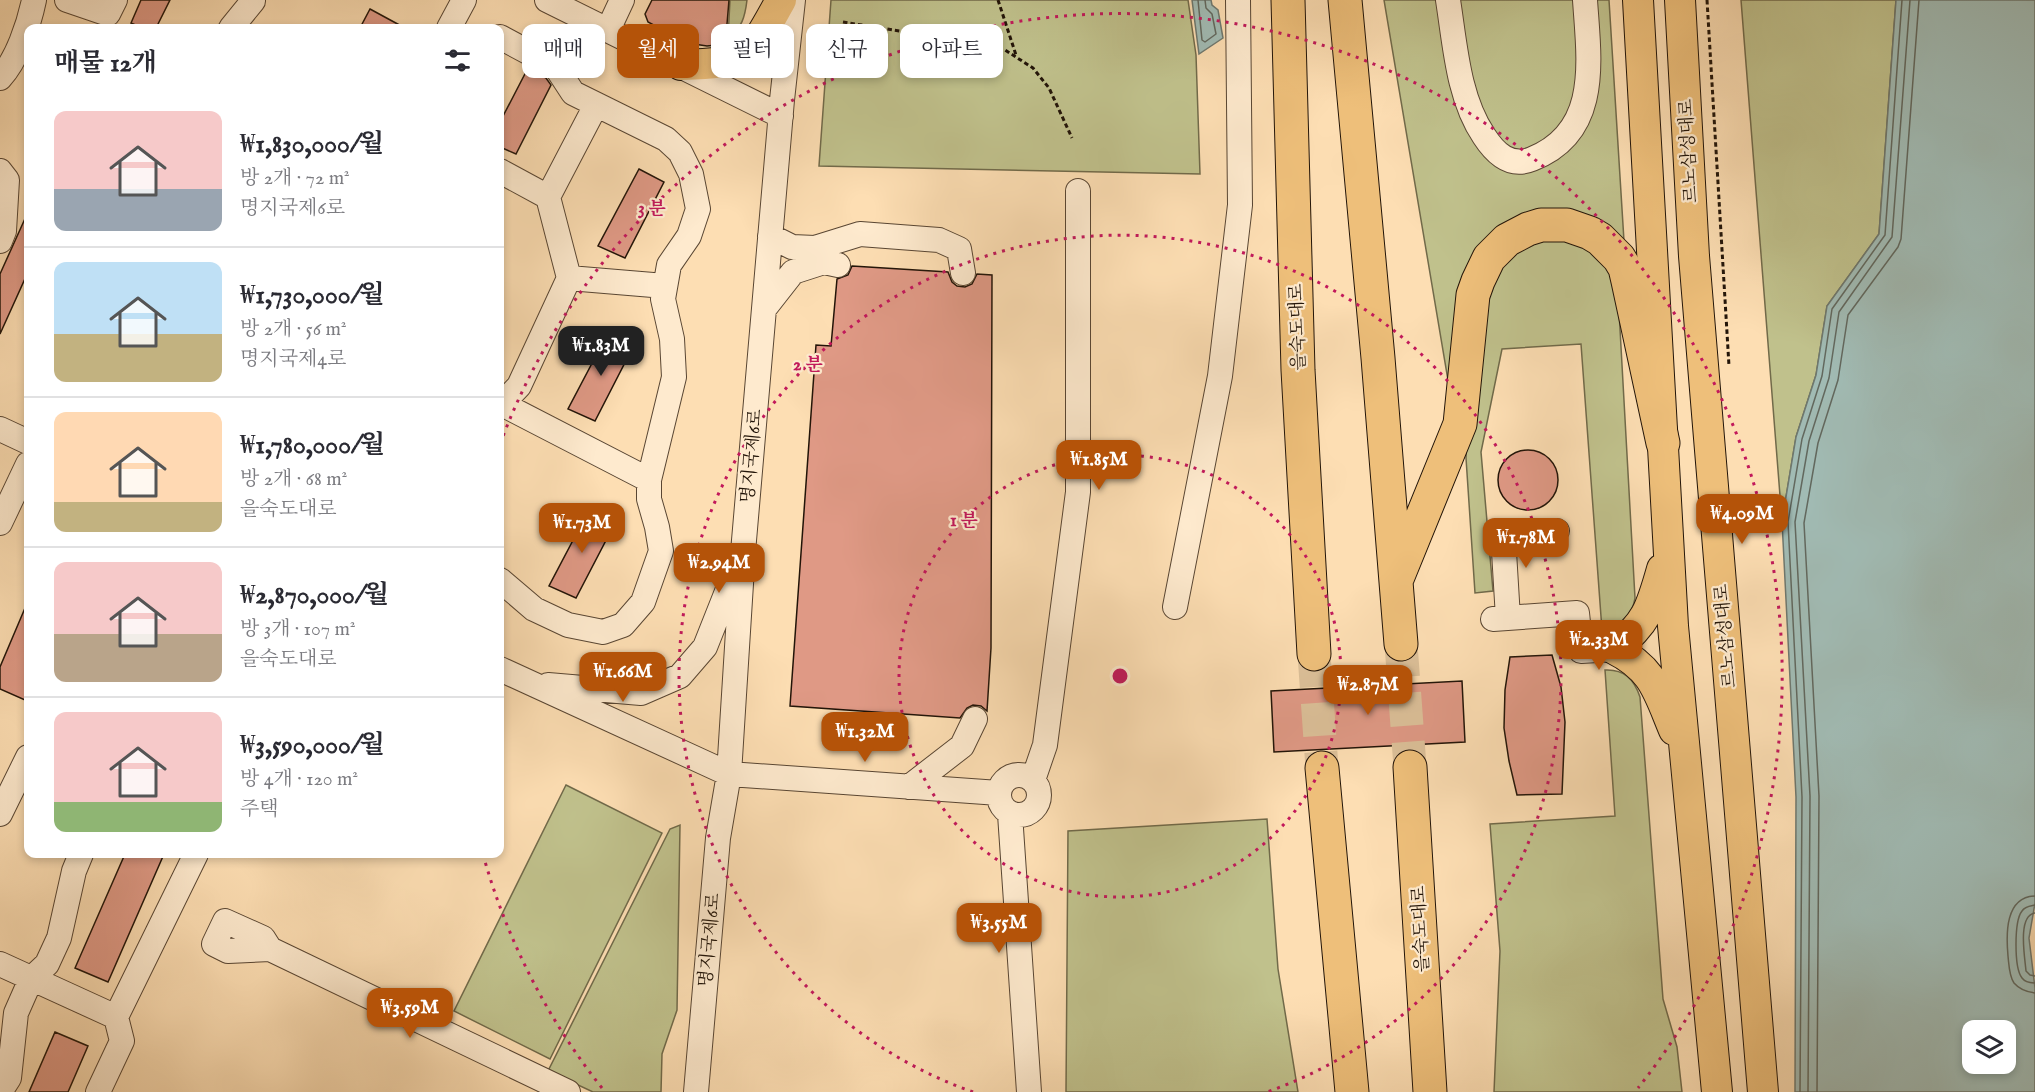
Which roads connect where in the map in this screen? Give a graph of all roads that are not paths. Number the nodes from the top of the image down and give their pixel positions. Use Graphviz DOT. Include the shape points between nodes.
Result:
graph roads {
  1 [pos="34,0"];
  2 [pos="67,0"];
  3 [pos="254,0"];
  4 [pos="464,0"];
  5 [pos="547,0"];
  6 [pos="622,0"];
  7 [pos="781,0"];
  8 [pos="793,0"];
  9 [pos="1238,0"];
  10 [pos="1288,0"];
  11 [pos="1345,0"];
  12 [pos="1448,0"];
  13 [pos="1585,0"];
  14 [pos="1638,0"];
  15 [pos="1680,0"];
  16 [pos="110,14"];
  17 [pos="25,24"];
  18 [pos="234,24"];
  19 [pos="242,24"];
  20 [pos="450,24"];
  21 [pos="24,28"];
  22 [pos="608,30"];
  23 [pos="617,34"];
  24 [pos="504,39"];
  25 [pos="699,64"];
  26 [pos="699,74"];
  27 [pos="0,78"];
  28 [pos="596,105"];
  29 [pos="781,116"];
  30 [pos="504,173"];
  31 [pos="12,176"];
  32 [pos="1078,191"];
  33 [pos="548,197"];
  34 [pos="770,236"];
  35 [pos="0,241"];
  36 [pos="838,265"];
  37 [pos="963,273"];
  38 [pos="569,278"];
  39 [pos="666,286"];
  40 [pos="764,309"];
  41 [pos="504,401"];
  42 [pos="504,407"];
  43 [pos="0,429"];
  44 [pos="24,440"];
  45 [pos="1663,444"];
  46 [pos="24,472"];
  47 [pos="649,480"];
  48 [pos="0,523"];
  49 [pos="1557,531"];
  50 [pos="1669,542"];
  51 [pos="743,552"];
  52 [pos="1396,581"];
  53 [pos="504,583"];
  54 [pos="1175,607"];
  55 [pos="1401,644"];
  56 [pos="1614,649"];
  57 [pos="1314,654"];
  58 [pos="504,671"];
  59 [pos="530,684"];
  60 [pos="975,719"];
  61 [pos="1686,756"];
  62 [pos="24,764"];
  63 [pos="1410,767"];
  64 [pos="1322,768"];
  65 [pos="729,774"];
  66 [pos="1033,780"];
  67 [pos="909,787"];
  68 [pos="1005,803"];
  69 [pos="0,814"];
  70 [pos="79,858"];
  71 [pos="194,858"];
  72 [pos="270,949"];
  73 [pos="0,964"];
  74 [pos="31,978"];
  75 [pos="116,1017"];
  76 [pos="0,1092"];
  77 [pos="98,1092"];
  78 [pos="568,1092"];
  79 [pos="696,1092"];
  80 [pos="1029,1092"];
  81 [pos="1352,1092"];
  82 [pos="1430,1092"];
  83 [pos="1717,1092"];
  84 [pos="1763,1092"];
  1 -- 17 [label="street"];
  2 -- 16 [label="street"];
  3 -- 18 [label="street"];
  3 -- 19 [label="street"];
  4 -- 20 [label="street"];
  5 -- 22 [label="street"];
  6 -- 22 [label="street"];
  7 -- 25 [label="main road" via="755,45 742,56 724,63"];
  8 -- 29 [label="street, 명지국제6로"];
  9 -- 54 [label="street" via="1240,205 1220,376"];
  10 -- 57 [label="highway, 을숙도대로" via="1298,370"];
  11 -- 52 [label="highway"];
  12 -- 13 [label="street" via="1470,108 1482,134 1502,157 1520,162 1555,146 1579,119 1588,67"];
  14 -- 45 [label="main road"];
  15 -- 84 [label="main road, 르노삼성대로" via="1695,268"];
  21 -- 27 [label="street" via="10,67"];
  22 -- 23 [label="street"];
  24 -- 28 [label="street" via="556,67 573,93"];
  26 -- 29 [label="street"];
  28 -- 33 [label="street"];
  28 -- 39 [label="street" via="666,139 680,152 691,174 698,209 689,236 669,265"];
  29 -- 34 [label="street, 명지국제6로"];
  30 -- 33 [label="street"];
  31 -- 35 [label="street"];
  32 -- 66 [label="street" via="1078,492 1045,745"];
  33 -- 38 [label="street"];
  34 -- 37 [label="street" via="792,247 816,248 860,234 939,240 959,249"];
  34 -- 40 [label="street, 명지국제6로"];
  36 -- 40 [label="street" via="824,262 793,272"];
  38 -- 39 [label="street"];
  38 -- 41 [label="street" via="519,386"];
  39 -- 47 [label="street" via="663,299 672,339 674,377"];
  40 -- 51 [label="street, 명지국제6로"];
  42 -- 47 [label="street"];
  43 -- 44 [label="street"];
  45 -- 50 [label="main road"];
  45 -- 52 [label="highway" via="1625,268 1619,258 1600,239 1579,228 1554,223 1528,229 1498,248 1478,281 1471,311 1460,424"];
  46 -- 48 [label="street"];
  47 -- 53 [label="street" via="649,499 661,551 643,602 623,625 603,632 568,625 534,609"];
  49 -- 56 [label="street" via="1503,535 1501,619 1577,613 1581,651"];
  50 -- 56 [label="main road" via="1649,611 1638,628"];
  50 -- 61 [label="main road"];
  51 -- 59 [label="street" via="705,647 680,676 641,693"];
  51 -- 65 [label="street, 명지국제6로"];
  52 -- 55 [label="highway"];
  56 -- 61 [label="main road" via="1636,661 1653,682"];
  58 -- 59 [label="street"];
  59 -- 65 [label="street"];
  60 -- 67 [label="street" via="962,746"];
  61 -- 83 [label="main road"];
  62 -- 69 [label="street"];
  63 -- 82 [label="highway, 을숙도대로"];
  64 -- 81 [label="highway"];
  65 -- 67 [label="street"];
  65 -- 79 [label="street, 명지국제6로" via="718,838"];
  66 -- 68 [label="street" via="1013,775 1002,784"];
  66 -- 68 [label="street" via="1039,792 1033,809 1022,815"];
  67 -- 68 [label="street"];
  68 -- 80 [label="street"];
  70 -- 74 [label="street" via="59,938 47,964"];
  71 -- 75 [label="street"];
  72 -- 78 [label="street"];
  73 -- 74 [label="street"];
  74 -- 75 [label="street"];
  74 -- 76 [label="street" via="16,1013 9,1078"];
  75 -- 77 [label="street" via="122,1041"];
}
